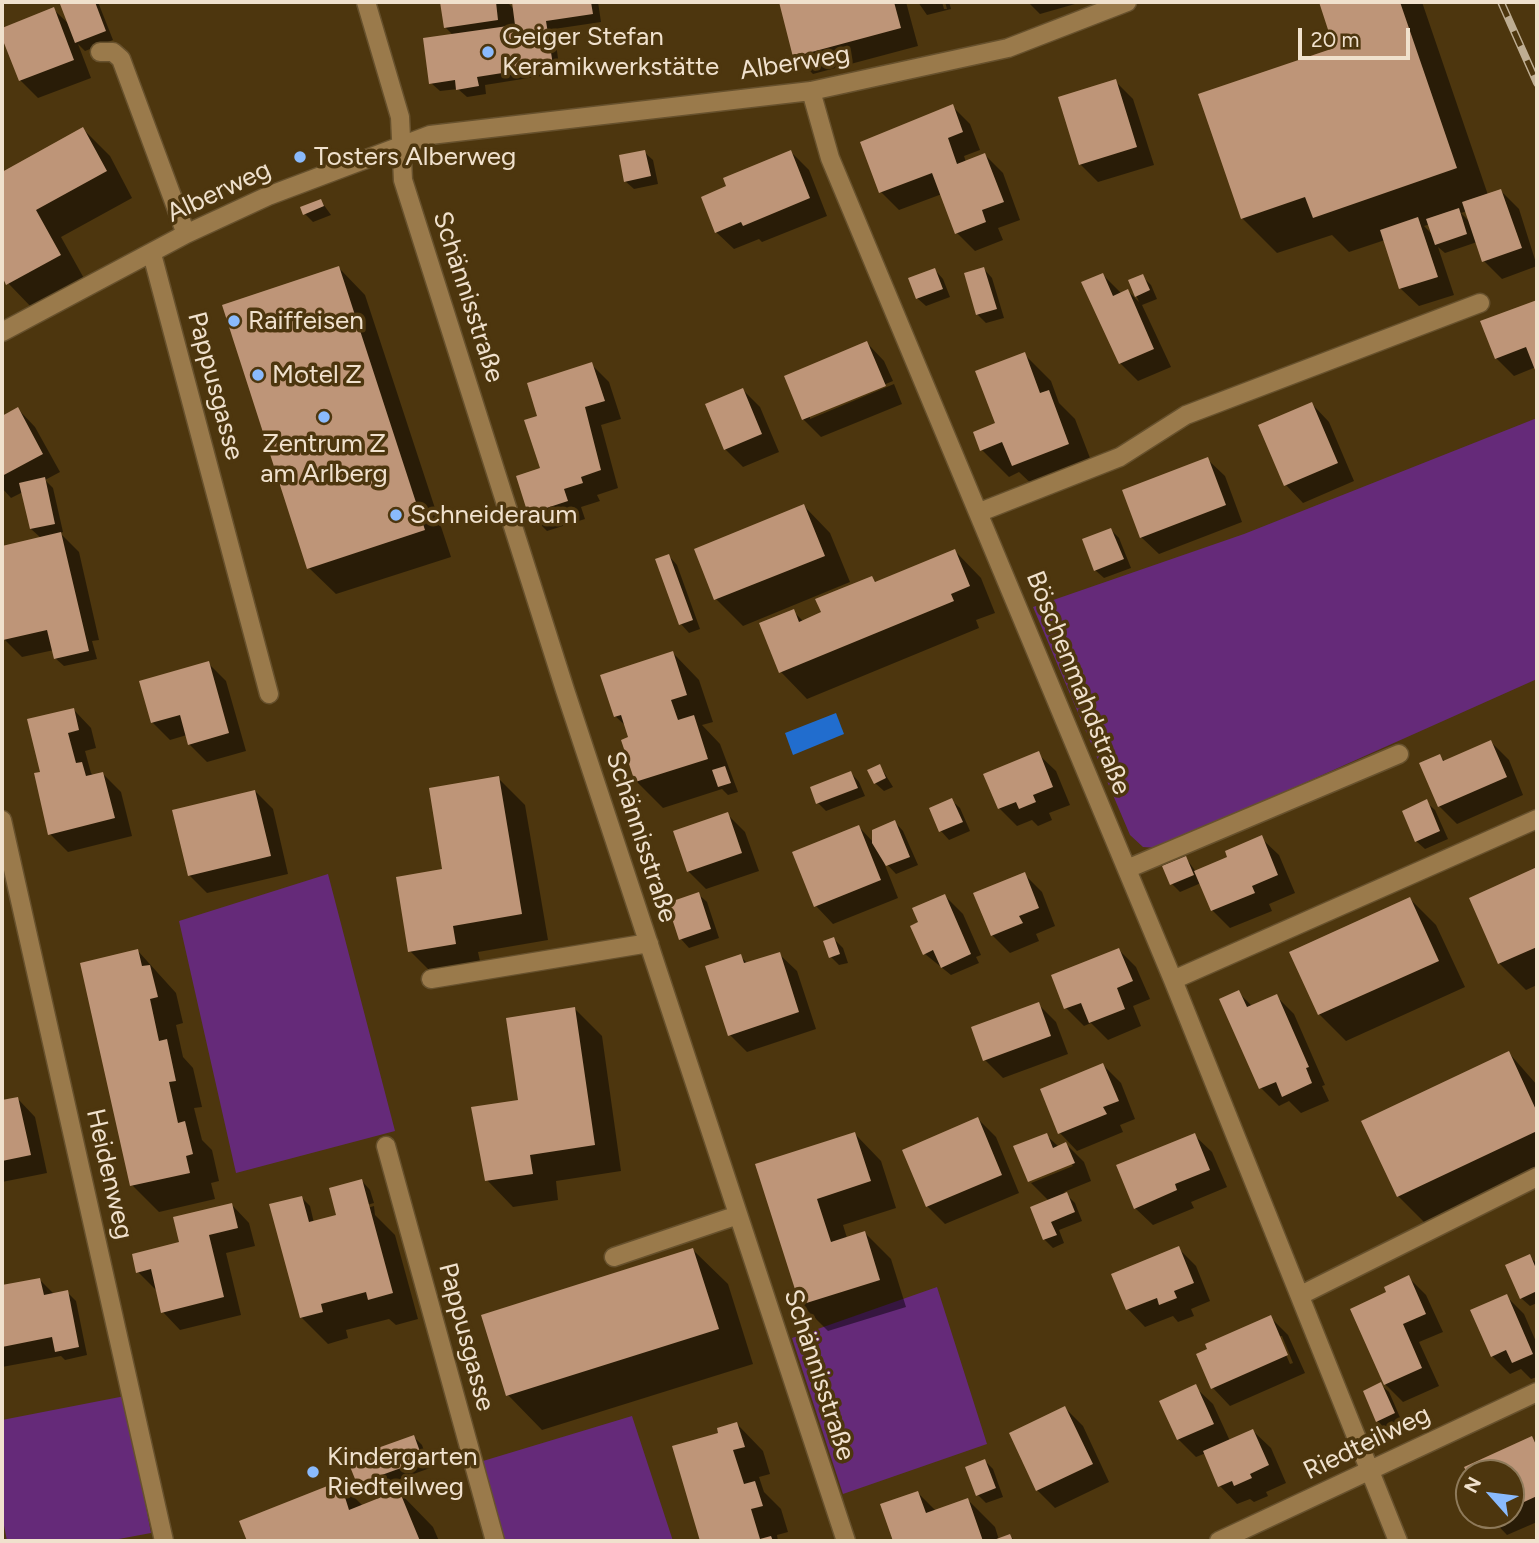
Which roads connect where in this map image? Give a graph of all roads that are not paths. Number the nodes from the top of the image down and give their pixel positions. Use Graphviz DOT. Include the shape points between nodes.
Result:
graph roads {
  1 [pos="366,2"];
  2 [pos="1127,2"];
  3 [pos="100,52"];
  4 [pos="811,91"];
  5 [pos="401,146"];
  6 [pos="186,234"];
  7 [pos="152,254"];
  8 [pos="1480,303"];
  9 [pos="2,332"];
  10 [pos="980,512"];
  11 [pos="269,694"];
  12 [pos="1399,754"];
  13 [pos="1537,819"];
  14 [pos="2,820"];
  15 [pos="1126,869"];
  16 [pos="649,943"];
  17 [pos="431,979"];
  18 [pos="1173,980"];
  19 [pos="386,1146"];
  20 [pos="1537,1177"];
  21 [pos="738,1215"];
  22 [pos="614,1257"];
  23 [pos="1300,1295"];
  24 [pos="1537,1392"];
  25 [pos="1370,1472"];
  26 [pos="164,1541"];
  27 [pos="495,1541"];
  28 [pos="846,1541"];
  29 [pos="1219,1541"];
  30 [pos="1398,1541"];
  1 -- 5 [label="street, Schännisstraße" via="400,117"];
  2 -- 4 [label="street, Alberweg" via="1008,48"];
  3 -- 6 [label="street" via="113,52 121,59"];
  4 -- 5 [label="street, Alberweg" via="430,135"];
  4 -- 10 [label="street, Böschenmahdstraße" via="830,158"];
  5 -- 6 [label="street, Alberweg" via="268,196"];
  5 -- 16 [label="street, Schännisstraße" via="403,180"];
  6 -- 7 [label="street, Alberweg"];
  7 -- 9 [label="street, Alberweg"];
  7 -- 11 [label="street, Pappusgasse"];
  8 -- 10 [label="street" via="1186,415 1120,457"];
  10 -- 15 [label="street, Böschenmahdstraße"];
  12 -- 15 [label="street"];
  13 -- 18 [label="street"];
  14 -- 26 [label="street, Heidenweg"];
  15 -- 18 [label="street, Böschenmahdstraße"];
  16 -- 17 [label="street"];
  16 -- 21 [label="street, Schännisstraße"];
  18 -- 23 [label="street, Böschenmahdstraße"];
  19 -- 27 [label="street, Pappusgasse"];
  20 -- 23 [label="street"];
  21 -- 22 [label="street"];
  21 -- 28 [label="street, Schännisstraße"];
  23 -- 25 [label="street, Böschenmahdstraße"];
  24 -- 25 [label="street, Riedteilweg"];
  25 -- 29 [label="street, Riedteilweg"];
  25 -- 30 [label="street, Böschenmahdstraße"];
}
